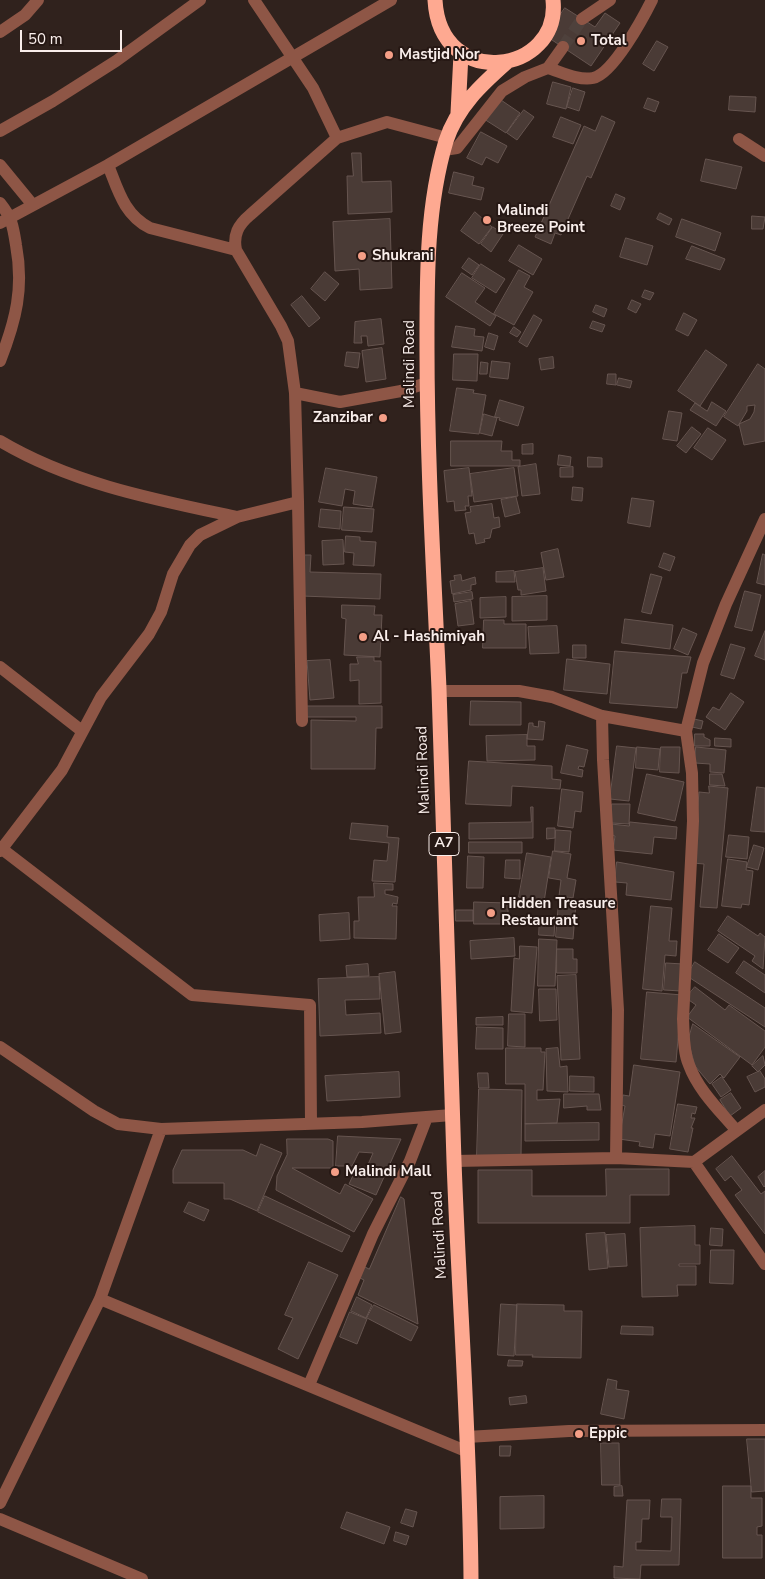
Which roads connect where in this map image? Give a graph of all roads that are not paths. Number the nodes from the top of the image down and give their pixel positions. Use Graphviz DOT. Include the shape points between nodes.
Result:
graph roads {
  1 [pos="38,0"];
  2 [pos="200,0"];
  3 [pos="254,0"];
  4 [pos="391,0"];
  5 [pos="434,0"];
  6 [pos="610,0"];
  7 [pos="652,0"];
  8 [pos="557,3"];
  9 [pos="582,19"];
  10 [pos="0,32"];
  11 [pos="563,47"];
  12 [pos="462,54"];
  13 [pos="292,58"];
  14 [pos="507,62"];
  15 [pos="548,68"];
  16 [pos="458,113"];
  17 [pos="0,131"];
  18 [pos="337,138"];
  19 [pos="739,139"];
  20 [pos="446,144"];
  21 [pos="765,156"];
  22 [pos="0,165"];
  23 [pos="108,165"];
  24 [pos="0,203"];
  25 [pos="32,204"];
  26 [pos="6,220"];
  27 [pos="236,250"];
  28 [pos="0,361"];
  29 [pos="427,383"];
  30 [pos="295,394"];
  31 [pos="0,441"];
  32 [pos="298,502"];
  33 [pos="237,518"];
  34 [pos="765,518"];
  35 [pos="0,668"];
  36 [pos="439,691"];
  37 [pos="602,716"];
  38 [pos="302,721"];
  39 [pos="82,731"];
  40 [pos="686,731"];
  41 [pos="1,850"];
  42 [pos="0,1047"];
  43 [pos="765,1110"];
  44 [pos="452,1115"];
  45 [pos="427,1117"];
  46 [pos="311,1123"];
  47 [pos="161,1129"];
  48 [pos="736,1130"];
  49 [pos="616,1158"];
  50 [pos="454,1161"];
  51 [pos="694,1162"];
  52 [pos="765,1264"];
  53 [pos="100,1299"];
  54 [pos="309,1385"];
  55 [pos="765,1430"];
  56 [pos="467,1437"];
  57 [pos="468,1452"];
  58 [pos="0,1503"];
  59 [pos="0,1519"];
  60 [pos="122,1575"];
  61 [pos="142,1579"];
  62 [pos="471,1579"];
  1 -- 10 [label="street" via="26,15"];
  2 -- 17 [label="street" via="108,66"];
  3 -- 13 [label="street"];
  4 -- 13 [label="street"];
  5 -- 12 [label="highway" via="436,18 445,39"];
  6 -- 9 [label="street"];
  7 -- 15 [label="street" via="608,70 594,78 584,79"];
  8 -- 14 [label="highway" via="549,28 539,44"];
  11 -- 15 [label="street"];
  12 -- 14 [label="highway" via="483,63"];
  12 -- 16 [label="highway, Malindi Road / A7"];
  13 -- 18 [label="street" via="313,88"];
  13 -- 23 [label="street"];
  14 -- 16 [label="highway, Malindi Road / A7" via="479,86"];
  15 -- 20 [label="street" via="502,91 457,148"];
  16 -- 20 [label="highway, Malindi Road / A7"];
  18 -- 20 [label="street" via="387,122"];
  18 -- 27 [label="street" via="243,221 234,241"];
  19 -- 21 [label="street"];
  20 -- 29 [label="highway, Malindi Road / A7" via="429,248"];
  22 -- 25 [label="street"];
  23 -- 25 [label="street"];
  23 -- 27 [label="street" via="122,201 140,223"];
  24 -- 26 [label="street"];
  25 -- 26 [label="street"];
  26 -- 28 [label="street" via="21,273 12,330"];
  27 -- 30 [label="street" via="288,342"];
  29 -- 30 [label="street" via="345,402"];
  29 -- 36 [label="highway, Malindi Road / A7" via="429,508"];
  30 -- 32 [label="street"];
  31 -- 33 [label="street" via="20,453 137,496"];
  32 -- 33 [label="street"];
  32 -- 38 [label="street"];
  33 -- 39 [label="street" via="200,536 181,557 161,612 149,634 101,697"];
  34 -- 40 [label="street" via="703,663"];
  35 -- 39 [label="street"];
  36 -- 37 [label="street" via="519,691 552,697"];
  36 -- 44 [label="highway, Malindi Road / A7"];
  37 -- 40 [label="street"];
  37 -- 49 [label="street" via="618,1010"];
  39 -- 41 [label="street" via="62,770"];
  40 -- 48 [label="street" via="692,773 693,821 683,1019 685,1051 688,1064 700,1085"];
  41 -- 46 [label="street" via="192,995 310,1005"];
  42 -- 47 [label="street" via="118,1124"];
  43 -- 48 [label="street"];
  44 -- 45 [label="street"];
  44 -- 50 [label="highway, Malindi Road / A7"];
  45 -- 46 [label="street"];
  45 -- 54 [label="street"];
  46 -- 47 [label="street"];
  47 -- 53 [label="street"];
  48 -- 51 [label="street"];
  49 -- 50 [label="street"];
  49 -- 51 [label="street"];
  50 -- 56 [label="highway, Malindi Road / A7"];
  51 -- 52 [label="street"];
  53 -- 54 [label="street"];
  53 -- 58 [label="street"];
  54 -- 57 [label="street"];
  55 -- 56 [label="street" via="569,1431"];
  56 -- 57 [label="highway, Malindi Road / A7"];
  57 -- 62 [label="highway, Malindi Road / A7"];
  59 -- 60 [label="street"];
  60 -- 61 [label="street"];
}
